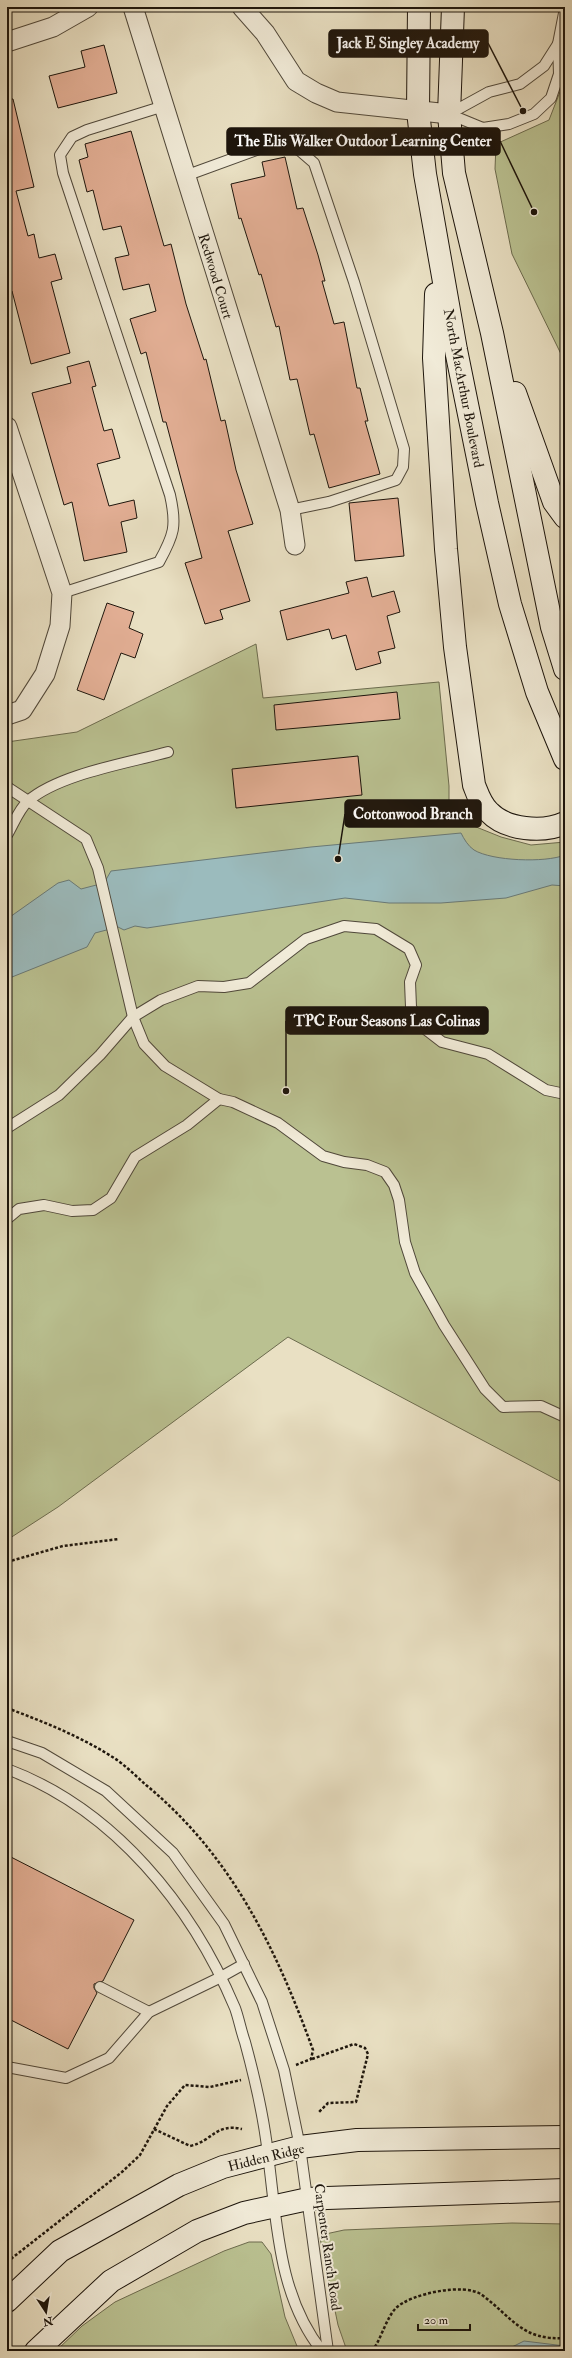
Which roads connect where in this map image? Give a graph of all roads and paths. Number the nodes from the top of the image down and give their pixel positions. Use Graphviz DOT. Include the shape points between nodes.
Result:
graph roads {
  1 [pos="88,7"];
  2 [pos="133,7"];
  3 [pos="242,7"];
  4 [pos="419,7"];
  5 [pos="453,7"];
  6 [pos="565,8"];
  7 [pos="7,42"];
  8 [pos="558,44"];
  9 [pos="164,106"];
  10 [pos="418,112"];
  11 [pos="449,114"];
  12 [pos="185,176"];
  13 [pos="437,245"];
  14 [pos="492,333"];
  15 [pos="7,427"];
  16 [pos="290,510"];
  17 [pos="565,517"];
  18 [pos="295,545"];
  19 [pos="62,593"];
  20 [pos="565,669"];
  21 [pos="7,715"];
  22 [pos="168,752"];
  23 [pos="564,757"];
  24 [pos="7,787"];
  25 [pos="27,802"];
  26 [pos="565,823"];
  27 [pos="7,835"];
  28 [pos="133,1016"];
  29 [pos="565,1094"];
  30 [pos="219,1099"];
  31 [pos="7,1128"];
  32 [pos="7,1220"];
  33 [pos="565,1417"];
  34 [pos="119,1539"];
  35 [pos="7,1562"];
  36 [pos="7,1740"];
  37 [pos="7,1769"];
  38 [pos="244,1964"];
  39 [pos="219,1978"];
  40 [pos="100,1987"];
  41 [pos="149,2012"];
  42 [pos="311,2059"];
  43 [pos="7,2067"];
  44 [pos="318,2113"];
  45 [pos="154,2129"];
  46 [pos="242,2129"];
  47 [pos="565,2136"];
  48 [pos="300,2147"];
  49 [pos="268,2154"];
  50 [pos="565,2190"];
  51 [pos="308,2199"];
  52 [pos="273,2207"];
  53 [pos="7,2301"];
  54 [pos="565,2338"];
  55 [pos="36,2351"];
  56 [pos="322,2351"];
  57 [pos="328,2351"];
  58 [pos="372,2351"];
  1 -- 7 [label="street" via="53,27"];
  2 -- 9 [label="street, Redwood Court"];
  3 -- 10 [label="street" via="264,32 296,81 316,93 337,102"];
  4 -- 10 [label="main road, North MacArthur Boulevard"];
  5 -- 11 [label="main road"];
  6 -- 8 [label="lane"];
  8 -- 11 [label="lane" via="544,66 520,84 489,92"];
  8 -- 11 [label="lane" via="559,74 551,98 534,114 509,124 483,128"];
  9 -- 12 [label="street, Redwood Court"];
  9 -- 19 [label="lane" via="72,137 60,155 63,173 170,496 174,514 173,538 159,562"];
  10 -- 11 [label="street"];
  10 -- 13 [label="main road, North MacArthur Boulevard"];
  11 -- 14 [label="main road" via="454,173"];
  12 -- 16 [label="street, Redwood Court"];
  12 -- 16 [label="lane" via="270,145 288,146 299,150 314,163 354,282 404,450 403,467 396,480 329,502"];
  13 -- 23 [label="main road, North MacArthur Boulevard" via="485,495 510,604 537,692"];
  13 -- 26 [label="main road" via="434,358 446,549 454,647 474,785 480,801 500,820 540,829"];
  14 -- 17 [label="main road" via="554,502"];
  14 -- 20 [label="main road" via="552,626"];
  15 -- 19 [label="street"];
  16 -- 18 [label="street, Redwood Court"];
  19 -- 21 [label="street" via="60,626 46,674 22,710"];
  22 -- 25 [label="lane" via="90,772 54,785"];
  24 -- 25 [label="lane"];
  25 -- 27 [label="lane"];
  25 -- 28 [label="lane" via="86,838 98,868"];
  28 -- 29 [label="lane" via="161,1000 198,986 224,987 249,983 306,939 344,926 376,929 409,950 416,965 410,982 411,1007 420,1025 442,1042 488,1054 546,1090"];
  28 -- 30 [label="lane" via="144,1044 165,1066"];
  28 -- 31 [label="lane" via="100,1055 59,1095"];
  30 -- 32 [label="lane" via="187,1125 135,1157 111,1198 93,1210 72,1211 44,1205 19,1209"];
  30 -- 33 [label="lane" via="233,1102 278,1124 323,1156 366,1165 385,1172 394,1185 399,1200 405,1242 415,1273 484,1388 503,1407 541,1406"];
  34 -- 35 [label="path" via="63,1546"];
  36 -- 38 [label="lane, Carpenter Ranch Road" via="42,1754 106,1791 168,1848 224,1924"];
  37 -- 39 [label="lane" via="25,1776 79,1808 132,1850 174,1898 198,1936"];
  38 -- 39 [label="lane"];
  38 -- 48 [label="lane, Carpenter Ranch Road" via="262,2002 284,2070"];
  39 -- 41 [label="lane"];
  39 -- 49 [label="lane" via="235,2009 254,2077"];
  40 -- 41 [label="lane"];
  41 -- 43 [label="lane" via="109,2058 66,2078"];
  42 -- 44 [label="path" via="354,2044 365,2048 368,2054 356,2102 328,2103"];
  45 -- 46 [label="path" via="190,2146 202,2143 222,2128"];
  47 -- 48 [label="main road, Hidden Ridge" via="357,2140"];
  48 -- 49 [label="main road, Hidden Ridge"];
  48 -- 51 [label="lane, Carpenter Ranch Road"];
  49 -- 52 [label="lane"];
  49 -- 53 [label="main road, Hidden Ridge" via="223,2167 179,2185 60,2251"];
  50 -- 51 [label="main road" via="365,2195"];
  51 -- 52 [label="main road"];
  51 -- 57 [label="lane, Carpenter Ranch Road"];
  52 -- 55 [label="main road" via="244,2213 198,2231 111,2281"];
  52 -- 56 [label="lane" via="291,2298 310,2336"];
  54 -- 58 [label="path" via="554,2339 527,2333 481,2294 455,2289 439,2290 423,2294 396,2308"];
}
